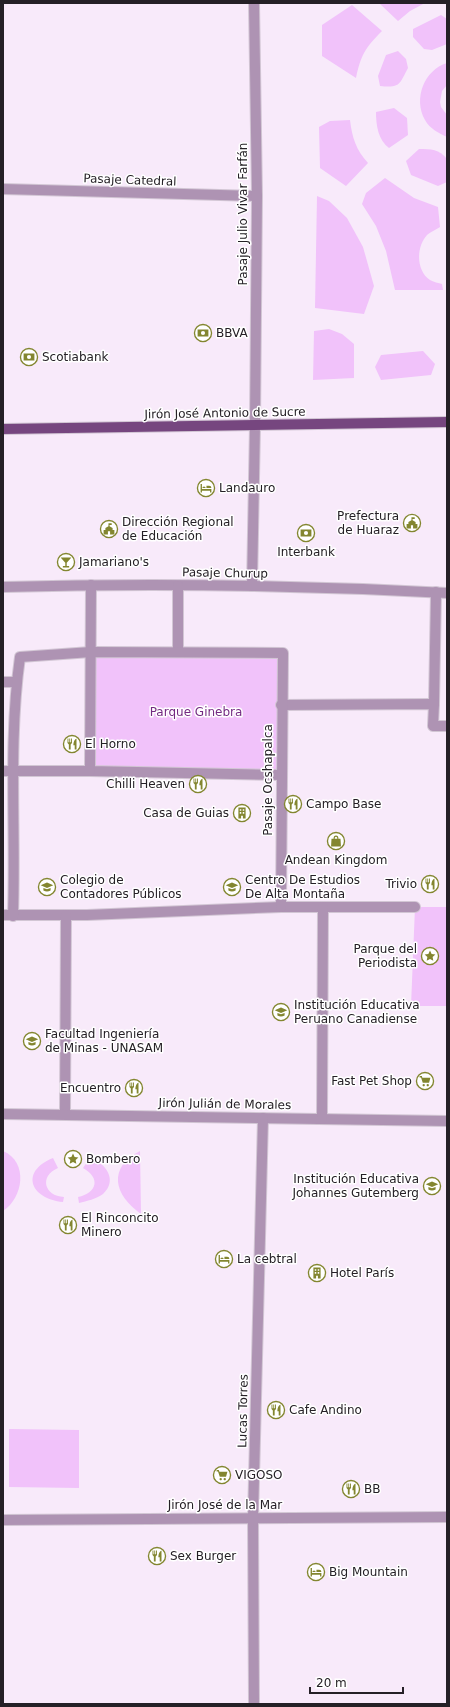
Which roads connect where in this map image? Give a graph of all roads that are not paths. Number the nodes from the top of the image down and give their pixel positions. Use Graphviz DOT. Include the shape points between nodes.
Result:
graph roads {
  1 [pos="254,3"];
  2 [pos="3,189"];
  3 [pos="257,196"];
  4 [pos="447,422"];
  5 [pos="255,425"];
  6 [pos="3,429"];
  7 [pos="91,584"];
  8 [pos="178,586"];
  9 [pos="252,586"];
  10 [pos="3,587"];
  11 [pos="436,592"];
  12 [pos="447,593"];
  13 [pos="91,652"];
  14 [pos="178,652"];
  15 [pos="3,682"];
  16 [pos="16,682"];
  17 [pos="434,704"];
  18 [pos="281,705"];
  19 [pos="447,726"];
  20 [pos="8,771"];
  21 [pos="90,771"];
  22 [pos="281,775"];
  23 [pos="282,907"];
  24 [pos="323,907"];
  25 [pos="415,907"];
  26 [pos="66,915"];
  27 [pos="8,916"];
  28 [pos="3,1114"];
  29 [pos="65,1114"];
  30 [pos="263,1118"];
  31 [pos="322,1119"];
  32 [pos="447,1121"];
  33 [pos="447,1517"];
  34 [pos="253,1518"];
  35 [pos="3,1520"];
  36 [pos="254,1704"];
  1 -- 3 [label="street, Pasaje Julio Vivar Farfán"];
  2 -- 3 [label="street, Pasaje Catedral"];
  3 -- 5 [label="street, Pasaje Julio Vivar Farfán"];
  4 -- 5 [label="main road, Jirón José Antonio de Sucre"];
  5 -- 6 [label="main road, Jirón José Antonio de Sucre"];
  5 -- 9 [label="street, Pasaje Julio Vivar Farfán"];
  7 -- 8 [label="street, Pasaje Churup"];
  7 -- 10 [label="street, Pasaje Churup"];
  7 -- 13 [label="street"];
  8 -- 9 [label="street, Pasaje Churup"];
  8 -- 14 [label="street"];
  9 -- 11 [label="street, Pasaje Churup"];
  11 -- 12 [label="street, Pasaje Churup"];
  11 -- 17 [label="street"];
  13 -- 14 [label="street"];
  13 -- 16 [label="street" via="20,657"];
  13 -- 21 [label="street"];
  14 -- 18 [label="street, Pasaje Ocshapalca" via="283,653"];
  15 -- 16 [label="street"];
  16 -- 20 [label="street"];
  17 -- 18 [label="street"];
  17 -- 19 [label="street" via="433,726"];
  18 -- 22 [label="street, Pasaje Ocshapalca"];
  20 -- 21 [label="street"];
  20 -- 27 [label="street"];
  21 -- 22 [label="street"];
  22 -- 23 [label="street, Pasaje Ocshapalca"];
  23 -- 24 [label="street"];
  23 -- 26 [label="street"];
  24 -- 25 [label="street"];
  24 -- 31 [label="street"];
  26 -- 27 [label="street"];
  26 -- 29 [label="street"];
  28 -- 29 [label="street, Jirón Julián de Morales"];
  29 -- 30 [label="street, Jirón Julián de Morales"];
  30 -- 31 [label="street, Jirón Julián de Morales"];
  30 -- 34 [label="street, Lucas Torres"];
  31 -- 32 [label="street, Jirón Julián de Morales"];
  33 -- 34 [label="street, Jirón José de la Mar"];
  34 -- 35 [label="street, Jirón José de la Mar"];
  34 -- 36 [label="street, Lucas Torres"];
}
